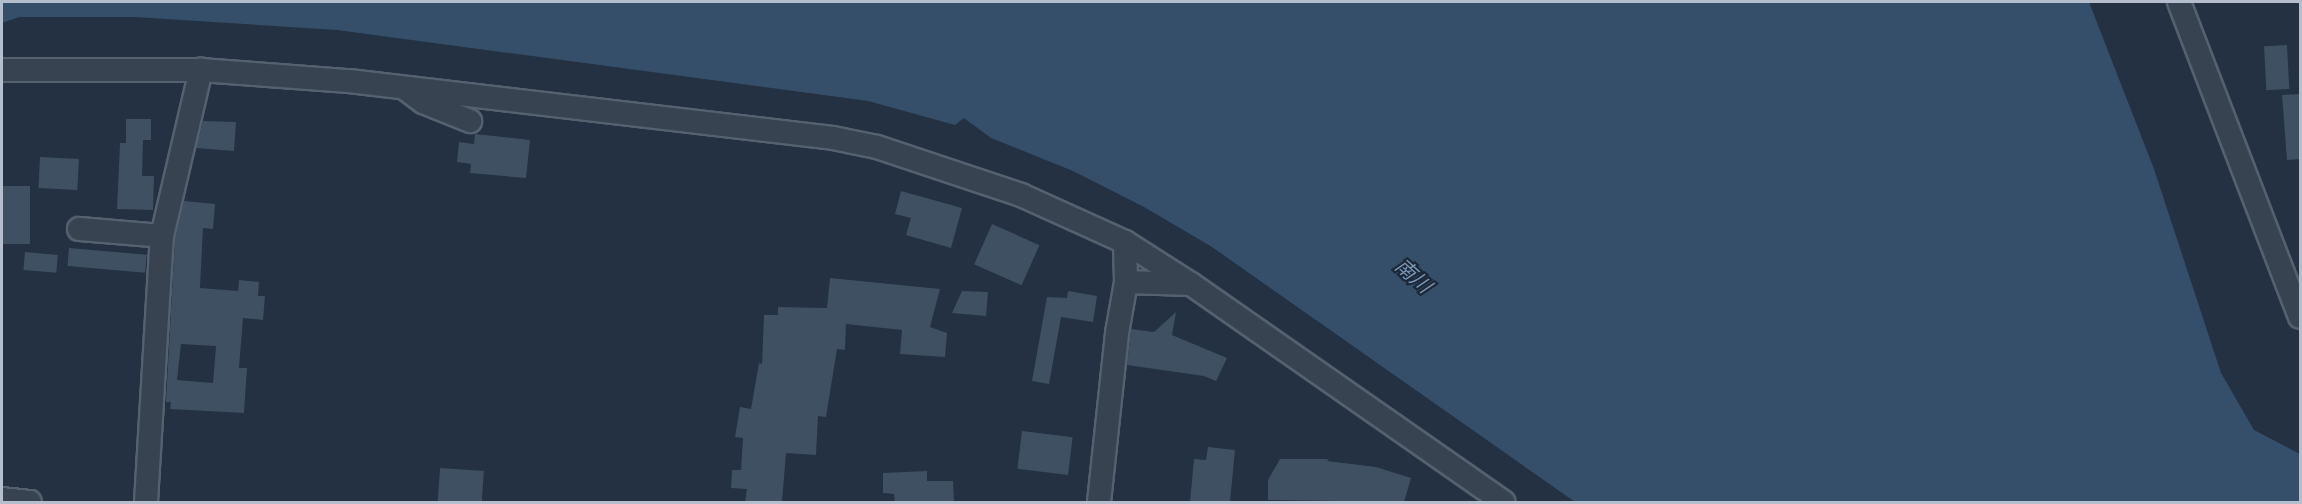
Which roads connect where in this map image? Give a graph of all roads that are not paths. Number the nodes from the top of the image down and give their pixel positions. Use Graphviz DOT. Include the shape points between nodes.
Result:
graph roads {
  1 [pos="2180,2"];
  2 [pos="2,70"];
  3 [pos="201,70"];
  4 [pos="404,87"];
  5 [pos="470,121"];
  6 [pos="79,230"];
  7 [pos="162,236"];
  8 [pos="1125,242"];
  9 [pos="1126,282"];
  10 [pos="1191,284"];
  11 [pos="2301,317"];
  12 [pos="2,499"];
  13 [pos="30,502"];
  14 [pos="146,502"];
  15 [pos="1099,502"];
  16 [pos="1504,502"];
  1 -- 11 [label="street"];
  2 -- 3 [label="street"];
  3 -- 4 [label="street"];
  3 -- 7 [label="street"];
  4 -- 5 [label="street" via="423,102"];
  4 -- 8 [label="street" via="877,147 1021,195"];
  6 -- 7 [label="street"];
  7 -- 14 [label="street"];
  8 -- 9 [label="street"];
  8 -- 10 [label="street"];
  9 -- 10 [label="street"];
  9 -- 15 [label="street"];
  10 -- 16 [label="street"];
  12 -- 13 [label="street"];
}
